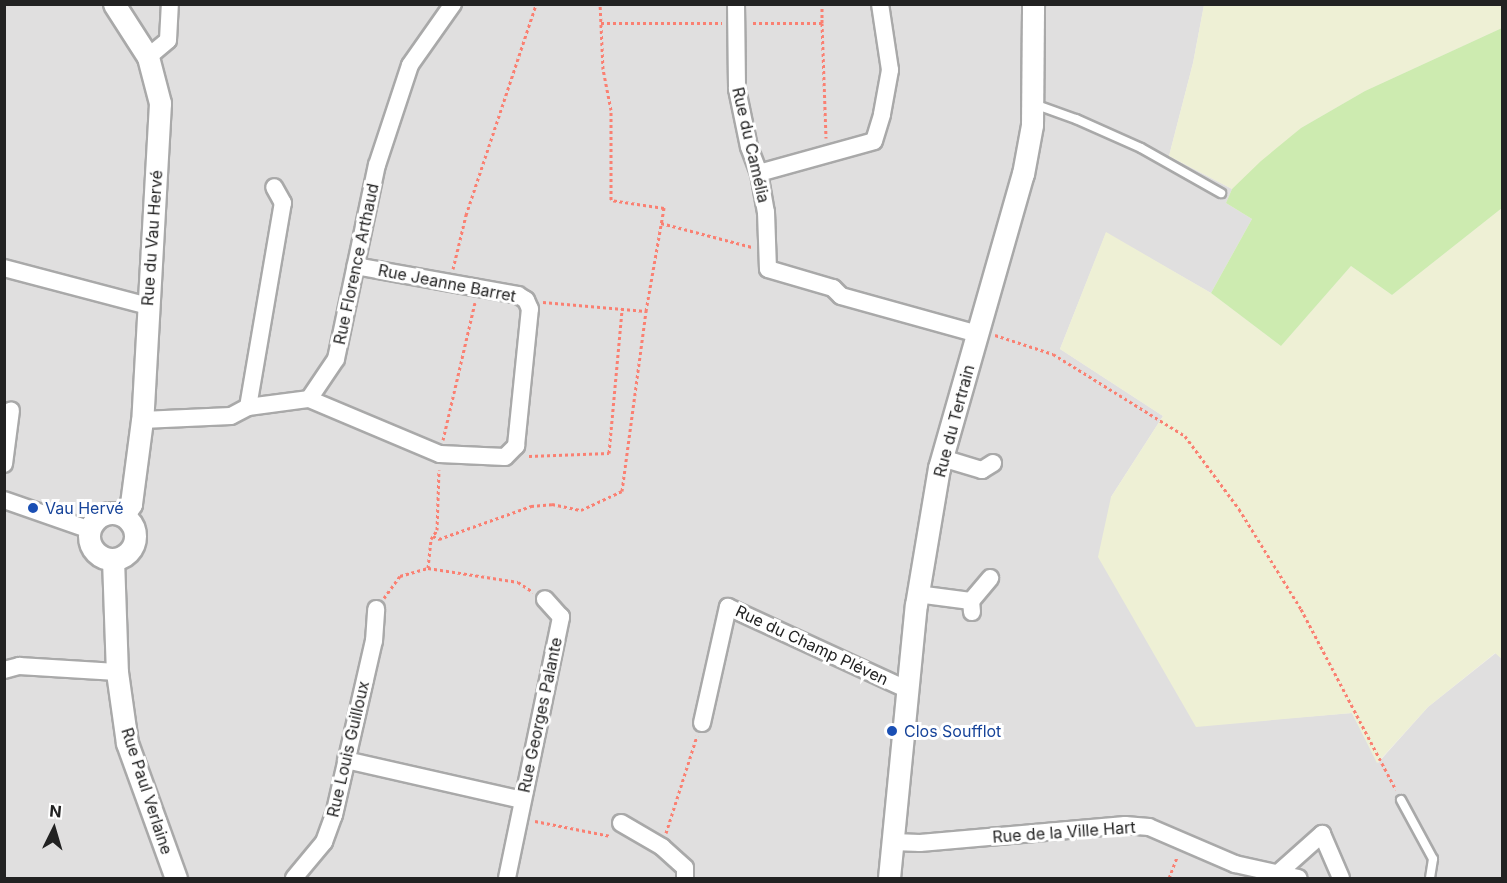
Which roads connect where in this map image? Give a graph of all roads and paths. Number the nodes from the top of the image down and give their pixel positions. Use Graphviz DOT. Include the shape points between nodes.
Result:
graph roads {
  1 [pos="114,4"];
  2 [pos="170,4"];
  3 [pos="453,4"];
  4 [pos="536,4"];
  5 [pos="600,4"];
  6 [pos="736,4"];
  7 [pos="880,4"];
  8 [pos="1033,4"];
  9 [pos="822,23"];
  10 [pos="148,57"];
  11 [pos="1034,103"];
  12 [pos="829,154"];
  13 [pos="759,173"];
  14 [pos="274,187"];
  15 [pos="1221,193"];
  16 [pos="661,223"];
  17 [pos="767,250"];
  18 [pos="356,266"];
  19 [pos="4,268"];
  20 [pos="449,283"];
  21 [pos="479,288"];
  22 [pos="526,300"];
  23 [pos="148,306"];
  24 [pos="622,309"];
  25 [pos="646,311"];
  26 [pos="979,332"];
  27 [pos="309,399"];
  28 [pos="248,407"];
  29 [pos="11,410"];
  30 [pos="142,420"];
  31 [pos="512,453"];
  32 [pos="440,454"];
  33 [pos="942,458"];
  34 [pos="4,464"];
  35 [pos="988,470"];
  36 [pos="4,500"];
  37 [pos="123,516"];
  38 [pos="90,530"];
  39 [pos="433,536"];
  40 [pos="113,558"];
  41 [pos="428,568"];
  42 [pos="990,578"];
  43 [pos="917,594"];
  44 [pos="545,599"];
  45 [pos="376,609"];
  46 [pos="4,670"];
  47 [pos="117,672"];
  48 [pos="906,689"];
  49 [pos="702,723"];
  50 [pos="346,760"];
  51 [pos="522,800"];
  52 [pos="1401,800"];
  53 [pos="518,818"];
  54 [pos="621,831"];
  55 [pos="1182,841"];
  56 [pos="893,842"];
  57 [pos="662,847"];
  58 [pos="1276,875"];
  59 [pos="176,879"];
  60 [pos="294,879"];
  61 [pos="507,879"];
  62 [pos="685,879"];
  63 [pos="889,879"];
  64 [pos="1169,879"];
  65 [pos="1298,879"];
  66 [pos="1341,879"];
  67 [pos="1430,879"];
  1 -- 10 [label="street, Rue du Vau Hervé"];
  2 -- 10 [label="street" via="168,40"];
  3 -- 18 [label="street, Rue Florence Arthaud" via="410,65 377,165"];
  4 -- 20 [label="path" via="466,215"];
  5 -- 16 [label="path" via="603,69 611,110 611,200 664,208"];
  6 -- 13 [label="street, Rue du Camélia" via="737,89 749,147"];
  7 -- 12 [label="street" via="890,70 874,141"];
  8 -- 11 [label="street, Rue du Tertrain"];
  9 -- 12 [label="path"];
  10 -- 23 [label="street, Rue du Vau Hervé" via="160,103"];
  11 -- 15 [label="lane" via="1141,148"];
  11 -- 26 [label="street, Rue du Tertrain" via="1023,174"];
  12 -- 13 [label="street"];
  13 -- 17 [label="street, Rue du Camélia"];
  14 -- 28 [label="street" via="283,203"];
  16 -- 17 [label="path"];
  16 -- 25 [label="path"];
  17 -- 26 [label="street, Rue du Camélia" via="768,269 832,288 841,296"];
  18 -- 20 [label="street, Rue Jeanne Barret"];
  18 -- 27 [label="street, Rue Florence Arthaud" via="336,359"];
  19 -- 23 [label="street"];
  20 -- 21 [label="street, Rue Jeanne Barret"];
  21 -- 22 [label="street, Rue Jeanne Barret"];
  21 -- 32 [label="path"];
  22 -- 24 [label="path"];
  22 -- 31 [label="street, Rue Jeanne Barret" via="530,309 516,446"];
  23 -- 30 [label="street, Rue du Vau Hervé"];
  24 -- 25 [label="path"];
  24 -- 31 [label="path" via="609,453"];
  25 -- 39 [label="path" via="622,491 581,510 552,504 531,506 439,539"];
  26 -- 33 [label="street, Rue du Tertrain"];
  26 -- 52 [label="path" via="1053,354 1185,436 1239,509 1282,579"];
  27 -- 28 [label="street"];
  27 -- 32 [label="street"];
  28 -- 30 [label="street" via="231,416"];
  29 -- 34 [label="street"];
  30 -- 37 [label="street, Rue du Vau Hervé" via="131,504"];
  31 -- 32 [label="street" via="506,457"];
  32 -- 39 [label="path" via="437,530"];
  33 -- 35 [label="street"];
  33 -- 43 [label="street, Rue du Tertrain"];
  36 -- 38 [label="street"];
  37 -- 38 [label="street" via="103,515"];
  37 -- 40 [label="street" via="133,527 134,541 127,553"];
  38 -- 40 [label="street" via="94,550"];
  39 -- 41 [label="path"];
  40 -- 47 [label="street, Rue Paul Verlaine"];
  41 -- 44 [label="path" via="518,582"];
  41 -- 45 [label="path" via="400,576"];
  42 -- 43 [label="street" via="972,607"];
  43 -- 48 [label="street, Rue du Tertrain"];
  44 -- 51 [label="street, Rue Georges Palante" via="561,617"];
  45 -- 50 [label="street, Rue Louis Guilloux" via="374,641"];
  46 -- 47 [label="street" via="19,666"];
  47 -- 59 [label="street, Rue Paul Verlaine" via="127,743"];
  48 -- 49 [label="street, Rue du Champ Pléven" via="728,607"];
  48 -- 56 [label="street, Rue du Tertrain"];
  49 -- 57 [label="path"];
  50 -- 51 [label="street, Rue Georges Palante"];
  50 -- 60 [label="street, Rue Louis Guilloux" via="324,842"];
  51 -- 53 [label="street, Rue Georges Palante"];
  52 -- 67 [label="lane" via="1433,859"];
  53 -- 54 [label="path"];
  53 -- 61 [label="street, Rue Georges Palante"];
  54 -- 57 [label="street"];
  55 -- 56 [label="street, Rue de la Ville Hart" via="1149,827 1125,825"];
  55 -- 58 [label="street, Rue de la Ville Hart" via="1235,864"];
  55 -- 64 [label="path"];
  56 -- 63 [label="street, Rue du Tertrain"];
  57 -- 62 [label="street" via="685,868"];
  58 -- 65 [label="street, Rue de la Ville Hart"];
  58 -- 66 [label="street" via="1322,834"];
}
